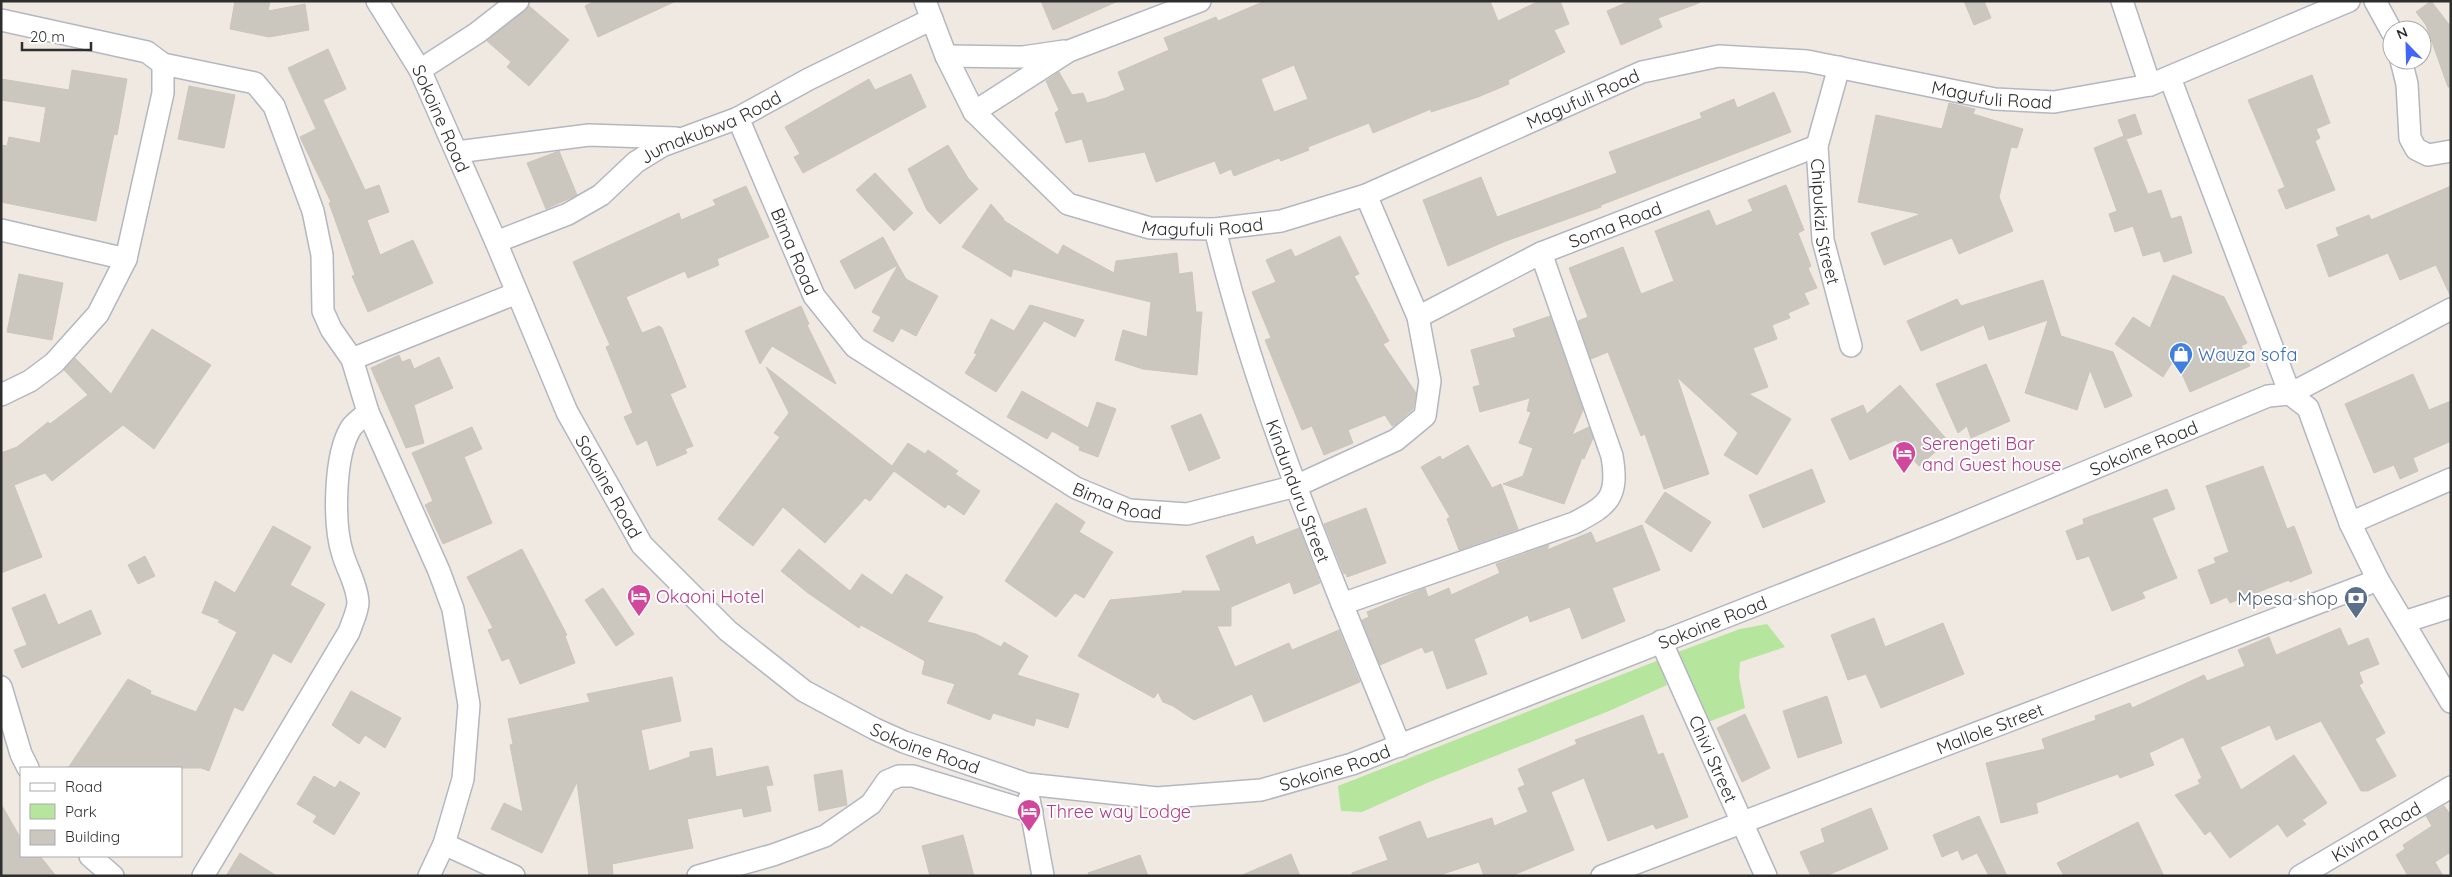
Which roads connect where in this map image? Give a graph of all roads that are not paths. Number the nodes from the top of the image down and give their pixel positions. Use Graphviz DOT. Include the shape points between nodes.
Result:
graph roads {
  1 [pos="377,1"];
  2 [pos="518,1"];
  3 [pos="1200,1"];
  4 [pos="2122,1"];
  5 [pos="2349,1"];
  6 [pos="2375,1"];
  7 [pos="928,10"];
  8 [pos="1,20"];
  9 [pos="2385,20"];
  10 [pos="1069,51"];
  11 [pos="946,56"];
  12 [pos="163,64"];
  13 [pos="1839,67"];
  14 [pos="420,70"];
  15 [pos="2404,70"];
  16 [pos="2160,82"];
  17 [pos="974,112"];
  18 [pos="738,118"];
  19 [pos="681,138"];
  20 [pos="1817,146"];
  21 [pos="2451,150"];
  22 [pos="457,152"];
  23 [pos="1366,195"];
  24 [pos="1215,229"];
  25 [pos="1,230"];
  26 [pos="496,242"];
  27 [pos="1541,253"];
  28 [pos="126,259"];
  29 [pos="517,293"];
  30 [pos="2451,309"];
  31 [pos="1418,317"];
  32 [pos="1851,346"];
  33 [pos="352,359"];
  34 [pos="2290,394"];
  35 [pos="1,395"];
  36 [pos="368,412"];
  37 [pos="2451,479"];
  38 [pos="1296,486"];
  39 [pos="2350,523"];
  40 [pos="2378,580"];
  41 [pos="1342,604"];
  42 [pos="2451,607"];
  43 [pos="2404,622"];
  44 [pos="1661,641"];
  45 [pos="1,687"];
  46 [pos="2451,702"];
  47 [pos="1400,746"];
  48 [pos="28,767"];
  49 [pos="1027,784"];
  50 [pos="2451,787"];
  51 [pos="1032,812"];
  52 [pos="1744,822"];
  53 [pos="444,844"];
  54 [pos="91,857"];
  55 [pos="113,876"];
  56 [pos="203,876"];
  57 [pos="429,876"];
  58 [pos="514,876"];
  59 [pos="698,876"];
  60 [pos="1042,876"];
  61 [pos="1602,876"];
  62 [pos="1766,876"];
  63 [pos="2300,876"];
  1 -- 14 [label="street, Sokoine Road"];
  2 -- 14 [label="street" via="477,33"];
  3 -- 10 [label="street"];
  4 -- 16 [label="street"];
  5 -- 16 [label="street, Magufuli Road"];
  6 -- 9 [label="street"];
  7 -- 11 [label="street, Magufuli Road"];
  7 -- 18 [label="street, Jumakubwa Road"];
  8 -- 12 [label="street" via="146,52"];
  10 -- 11 [label="street" via="1023,57"];
  10 -- 17 [label="street"];
  11 -- 17 [label="street, Magufuli Road"];
  12 -- 28 [label="street" via="163,93"];
  12 -- 33 [label="street" via="255,83 274,106 313,211 322,255 323,310 331,329"];
  13 -- 16 [label="street, Magufuli Road" via="1994,99 2054,102"];
  13 -- 20 [label="street, Chipukizi Street"];
  13 -- 23 [label="street, Magufuli Road" via="1807,61 1719,56 1642,72"];
  14 -- 22 [label="street, Sokoine Road"];
  15 -- 21 [label="street" via="2410,138 2416,149 2428,155"];
  16 -- 34 [label="street"];
  17 -- 24 [label="street, Magufuli Road" via="1068,204 1150,228"];
  18 -- 19 [label="street, Jumakubwa Road"];
  18 -- 38 [label="street, Bima Road" via="814,296 855,347 1076,488 1130,510 1188,514"];
  19 -- 22 [label="street" via="589,135"];
  19 -- 26 [label="street, Jumakubwa Road" via="636,162 602,195 568,214"];
  20 -- 27 [label="street, Soma Road"];
  20 -- 32 [label="street, Chipukizi Street" via="1824,240"];
  22 -- 26 [label="street, Sokoine Road"];
  23 -- 24 [label="street, Magufuli Road" via="1281,221"];
  23 -- 31 [label="street, Bima Road"];
  24 -- 38 [label="street, Kindunduru Street" via="1234,304"];
  25 -- 28 [label="street"];
  26 -- 29 [label="street, Sokoine Road"];
  27 -- 31 [label="street, Soma Road"];
  27 -- 41 [label="street" via="1612,456 1613,493 1596,511 1574,523"];
  28 -- 35 [label="street" via="98,314 54,363 30,381"];
  29 -- 33 [label="street"];
  29 -- 49 [label="street, Sokoine Road" via="567,412 642,545 728,632 804,691 876,729 904,742"];
  30 -- 34 [label="street"];
  31 -- 38 [label="street, Bima Road" via="1430,381 1425,416 1396,440"];
  33 -- 36 [label="street"];
  34 -- 39 [label="street" via="2308,408"];
  34 -- 44 [label="street, Sokoine Road" via="2268,396 1946,530"];
  36 -- 53 [label="street" via="439,571 453,609 461,650 469,705 463,779"];
  36 -- 56 [label="street" via="352,428 341,453 336,501 343,556 355,585 358,604 349,632"];
  37 -- 39 [label="street"];
  38 -- 41 [label="street, Kindunduru Street"];
  39 -- 40 [label="street"];
  40 -- 43 [label="street"];
  40 -- 52 [label="street, Mallole Street"];
  41 -- 47 [label="street, Kindunduru Street"];
  42 -- 43 [label="street"];
  43 -- 46 [label="street"];
  44 -- 47 [label="street, Sokoine Road"];
  44 -- 52 [label="street, Chivi Street"];
  45 -- 48 [label="street"];
  47 -- 49 [label="street, Sokoine Road" via="1352,764 1261,790 1157,798"];
  49 -- 51 [label="street"];
  50 -- 63 [label="street, Kivina Road"];
  51 -- 59 [label="street" via="913,776 899,776 887,781 871,804 825,836 773,856"];
  51 -- 60 [label="street"];
  52 -- 61 [label="street, Mallole Street"];
  52 -- 62 [label="street, Chivi Street"];
  53 -- 57 [label="street"];
  53 -- 58 [label="street"];
  54 -- 55 [label="street"];
}
